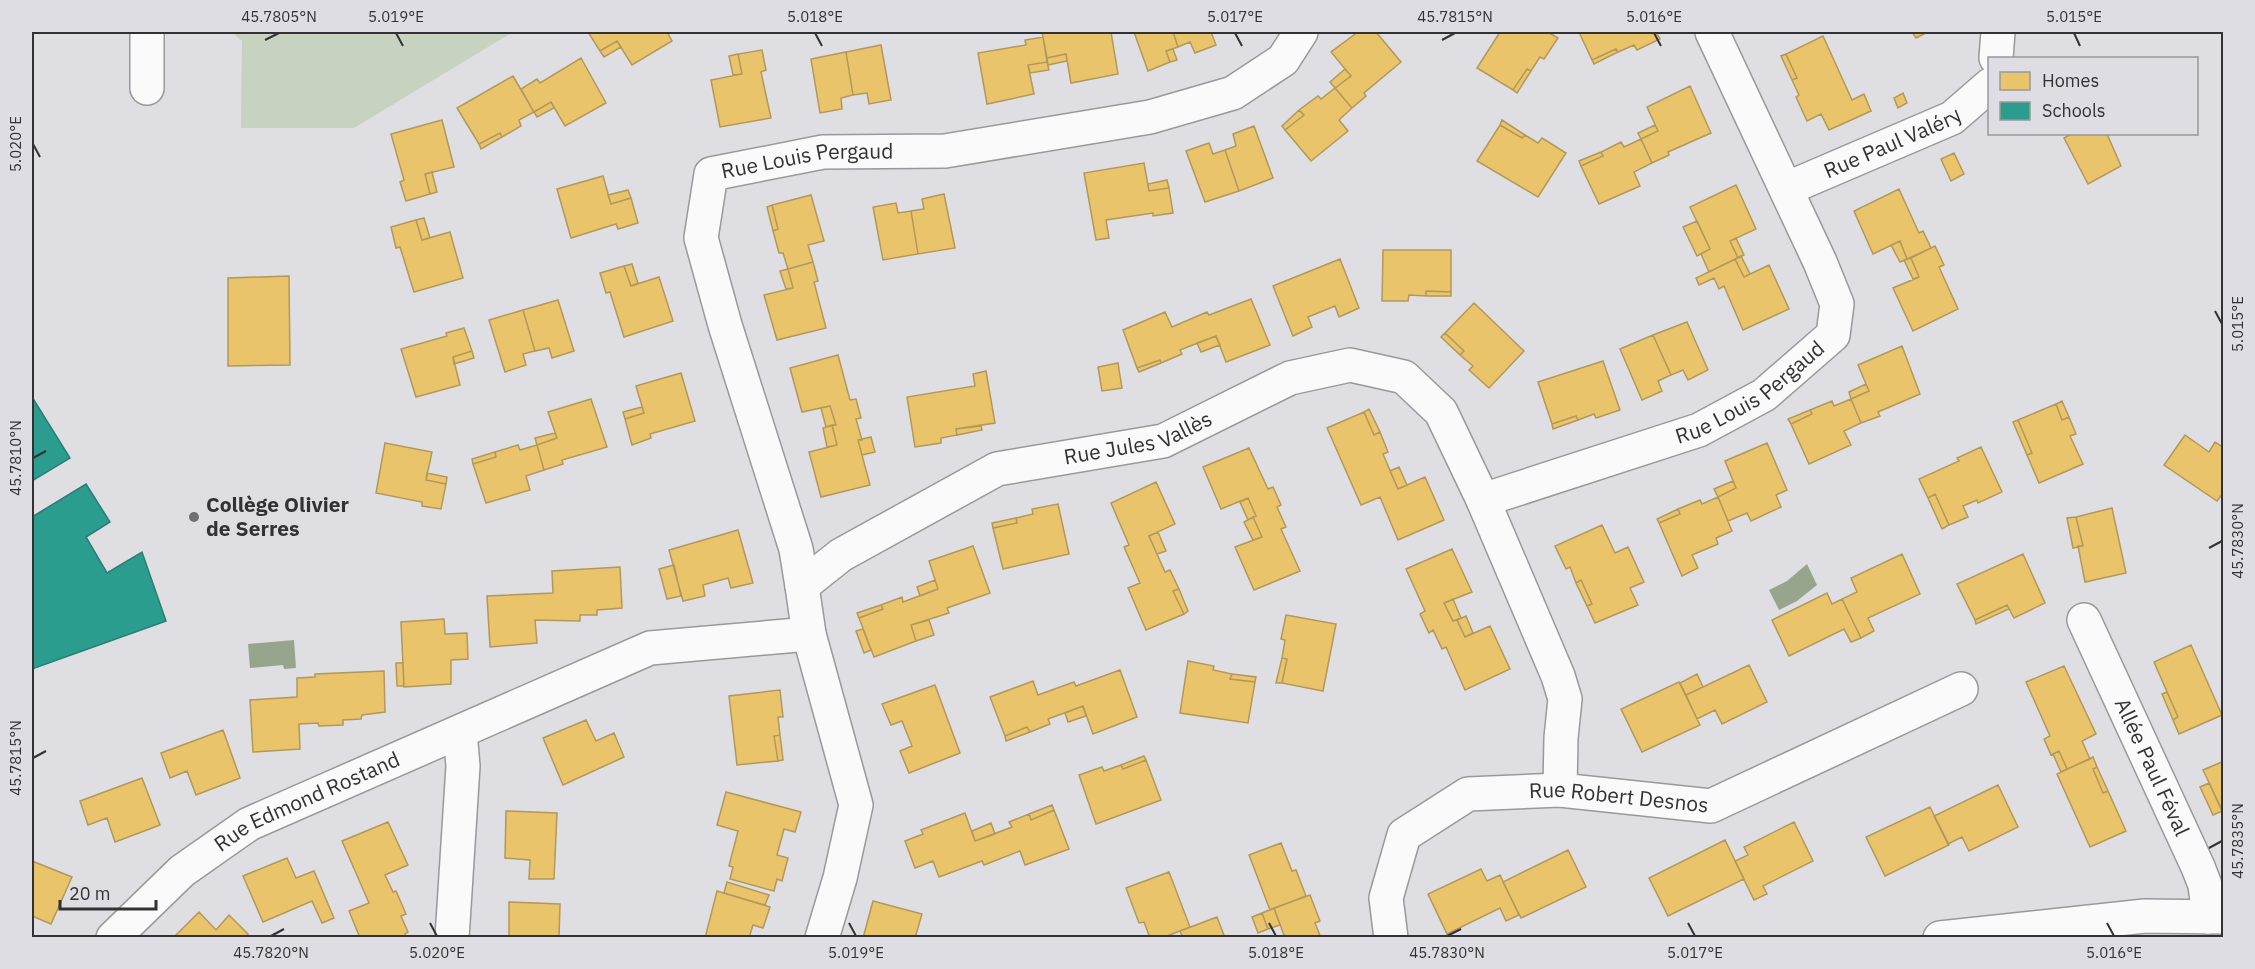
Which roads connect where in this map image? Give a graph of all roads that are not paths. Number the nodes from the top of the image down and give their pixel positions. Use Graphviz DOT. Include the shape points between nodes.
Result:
graph roads {
  1 [pos="147,32"];
  2 [pos="1301,32"];
  3 [pos="1712,32"];
  4 [pos="1998,32"];
  5 [pos="1995,57"];
  6 [pos="1988,86"];
  7 [pos="147,88"];
  8 [pos="1786,189"];
  9 [pos="1483,500"];
  10 [pos="802,586"];
  11 [pos="2084,620"];
  12 [pos="809,634"];
  13 [pos="1960,689"];
  14 [pos="460,732"];
  15 [pos="1560,790"];
  16 [pos="2216,917"];
  17 [pos="113,938"];
  18 [pos="452,938"];
  19 [pos="822,938"];
  20 [pos="1390,938"];
  21 [pos="1940,938"];
  1 -- 7 [label="street"];
  2 -- 10 [label="street, Rue Louis Pergaud" via="1283,60 1233,93 1150,117 945,152 823,152 711,174 701,237 796,549"];
  3 -- 8 [label="street, Rue Louis Pergaud"];
  4 -- 5 [label="street"];
  6 -- 8 [label="street, Rue Paul Valéry" via="1952,118"];
  8 -- 9 [label="street, Rue Louis Pergaud" via="1837,304 1833,335 1764,395 1699,430"];
  9 -- 10 [label="street, Rue Jules Vallès" via="1441,412 1404,377 1350,365 1290,378 1163,441 997,469 841,555"];
  9 -- 15 [label="street, Rue Jules Vallès" via="1565,699"];
  10 -- 12 [label="street"];
  11 -- 16 [label="street, Allée Paul Féval" via="2198,867"];
  12 -- 14 [label="street, Rue Edmond Rostand" via="650,648"];
  12 -- 19 [label="street" via="856,805"];
  13 -- 15 [label="street, Rue Robert Desnos" via="1711,806"];
  14 -- 17 [label="street, Rue Edmond Rostand" via="249,824 182,871"];
  14 -- 18 [label="street" via="463,766"];
  15 -- 20 [label="street, Rue Robert Desnos" via="1468,794 1404,835 1386,898"];
  16 -- 21 [label="street" via="2145,916"];
}
